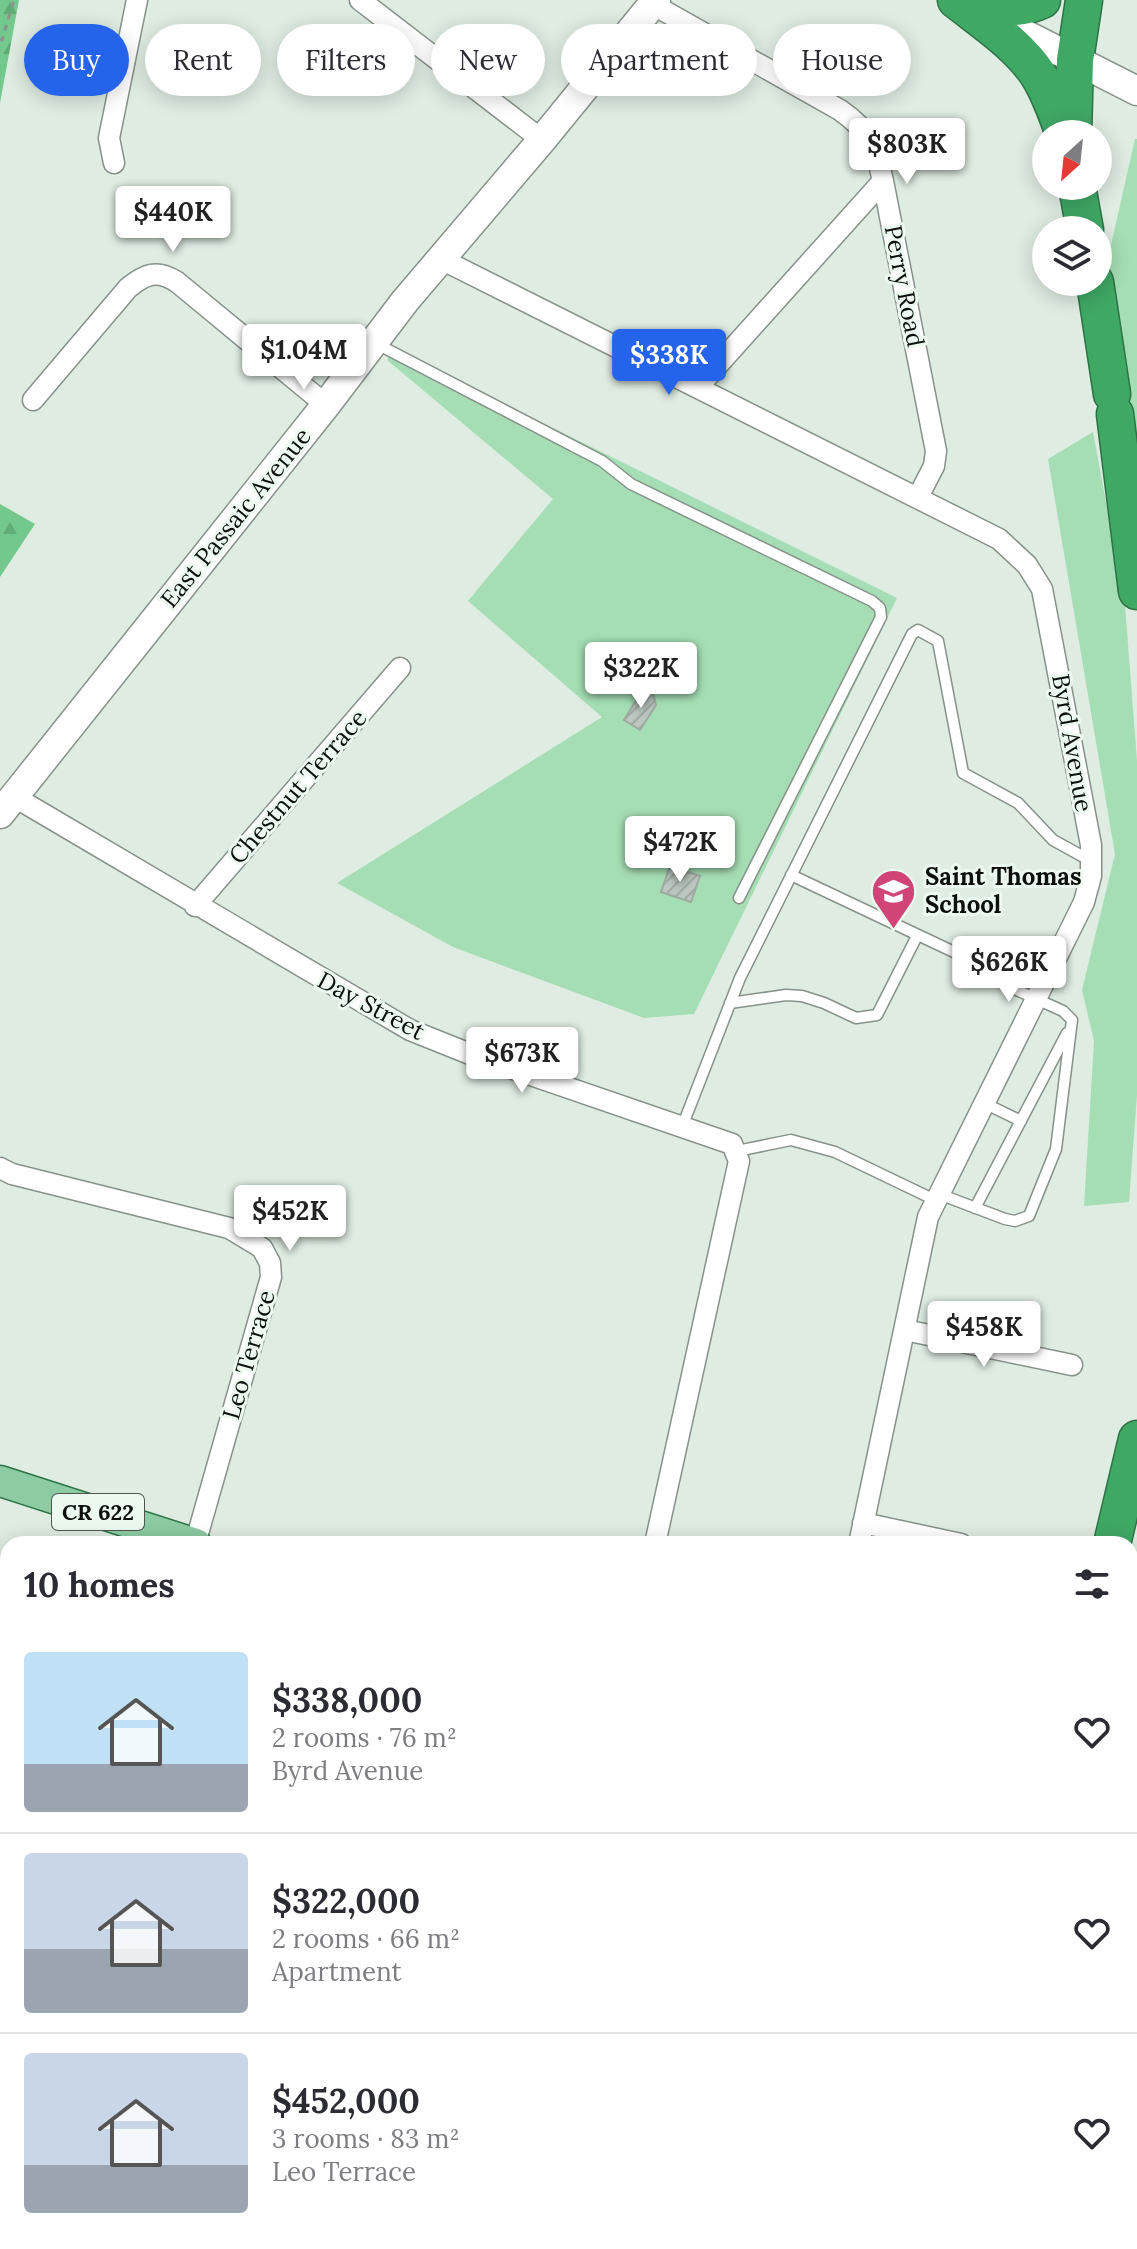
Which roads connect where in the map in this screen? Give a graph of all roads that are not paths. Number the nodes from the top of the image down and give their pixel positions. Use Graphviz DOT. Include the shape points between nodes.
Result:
graph roads {
  1 [pos="137,0"];
  2 [pos="360,0"];
  3 [pos="958,0"];
  4 [pos="1042,0"];
  5 [pos="1084,0"];
  6 [pos="654,2"];
  7 [pos="1075,60"];
  8 [pos="1137,91"];
  9 [pos="1059,120"];
  10 [pos="1073,120"];
  11 [pos="542,140"];
  12 [pos="114,163"];
  13 [pos="883,181"];
  14 [pos="441,259"];
  15 [pos="1097,296"];
  16 [pos="374,342"];
  17 [pos="698,387"];
  18 [pos="33,400"];
  19 [pos="326,405"];
  20 [pos="918,497"];
  21 [pos="1137,591"];
  22 [pos="400,668"];
  23 [pos="6,805"];
  24 [pos="1091,861"];
  25 [pos="791,875"];
  26 [pos="739,898"];
  27 [pos="195,906"];
  28 [pos="917,936"];
  29 [pos="1037,999"];
  30 [pos="730,1003"];
  31 [pos="1071,1026"];
  32 [pos="984,1103"];
  33 [pos="1021,1121"];
  34 [pos="682,1127"];
  35 [pos="737,1151"];
  36 [pos="0,1168"];
  37 [pos="937,1197"];
  38 [pos="975,1208"];
  39 [pos="905,1330"];
  40 [pos="1072,1365"];
  41 [pos="1137,1439"];
  42 [pos="0,1481"];
  43 [pos="863,1523"];
  44 [pos="171,1536"];
  45 [pos="198,1536"];
  46 [pos="657,1536"];
  47 [pos="861,1536"];
  48 [pos="924,1536"];
  49 [pos="1114,1536"];
  1 -- 12 [label="street" via="109,138"];
  2 -- 11 [label="street"];
  3 -- 4 [label="highway" via="1019,8"];
  3 -- 7 [label="main road"];
  3 -- 9 [label="highway" via="1038,74"];
  5 -- 7 [label="highway"];
  6 -- 11 [label="main road, East Passaic Avenue"];
  6 -- 13 [label="street, Perry Road" via="862,125"];
  7 -- 8 [label="main road"];
  7 -- 10 [label="highway"];
  11 -- 14 [label="main road, East Passaic Avenue"];
  13 -- 17 [label="street"];
  13 -- 20 [label="street, Perry Road" via="936,451"];
  14 -- 16 [label="main road, East Passaic Avenue"];
  14 -- 17 [label="street, Byrd Avenue"];
  15 -- 21 [label="highway"];
  16 -- 19 [label="main road, East Passaic Avenue"];
  16 -- 26 [label="lane" via="602,461 631,484 880,608 881,617"];
  17 -- 20 [label="street, Byrd Avenue"];
  18 -- 19 [label="street" via="128,288 154,273 177,282"];
  19 -- 23 [label="main road, East Passaic Avenue"];
  20 -- 24 [label="street, Byrd Avenue" via="999,539 1027,565 1042,589"];
  22 -- 27 [label="street, Chestnut Terrace"];
  23 -- 27 [label="street, Day Street"];
  24 -- 25 [label="lane" via="1053,840 1018,803 963,773 938,641 918,630"];
  24 -- 29 [label="street, Byrd Avenue" via="1084,902"];
  25 -- 28 [label="lane"];
  25 -- 30 [label="lane"];
  27 -- 34 [label="street, Day Street" via="410,1030"];
  28 -- 29 [label="lane"];
  28 -- 30 [label="lane" via="877,1015 856,1018 802,996"];
  29 -- 31 [label="lane" via="1069,1015"];
  29 -- 32 [label="street, Byrd Avenue"];
  30 -- 34 [label="lane"];
  31 -- 33 [label="lane"];
  31 -- 38 [label="lane" via="1056,1149 1029,1216 1015,1221"];
  32 -- 33 [label="lane"];
  32 -- 37 [label="street, Byrd Avenue"];
  33 -- 38 [label="lane"];
  34 -- 35 [label="street, Day Street" via="732,1144"];
  35 -- 37 [label="lane" via="791,1140 835,1152"];
  35 -- 46 [label="street"];
  36 -- 45 [label="street, Leo Terrace" via="229,1228 262,1248 271,1277"];
  37 -- 38 [label="lane"];
  37 -- 39 [label="street, Byrd Avenue" via="928,1217"];
  39 -- 40 [label="street"];
  39 -- 43 [label="street, Byrd Avenue"];
  41 -- 49 [label="highway"];
  42 -- 44 [label="main road, CR 622"];
  43 -- 47 [label="street, Byrd Avenue"];
  43 -- 48 [label="street"];
}
